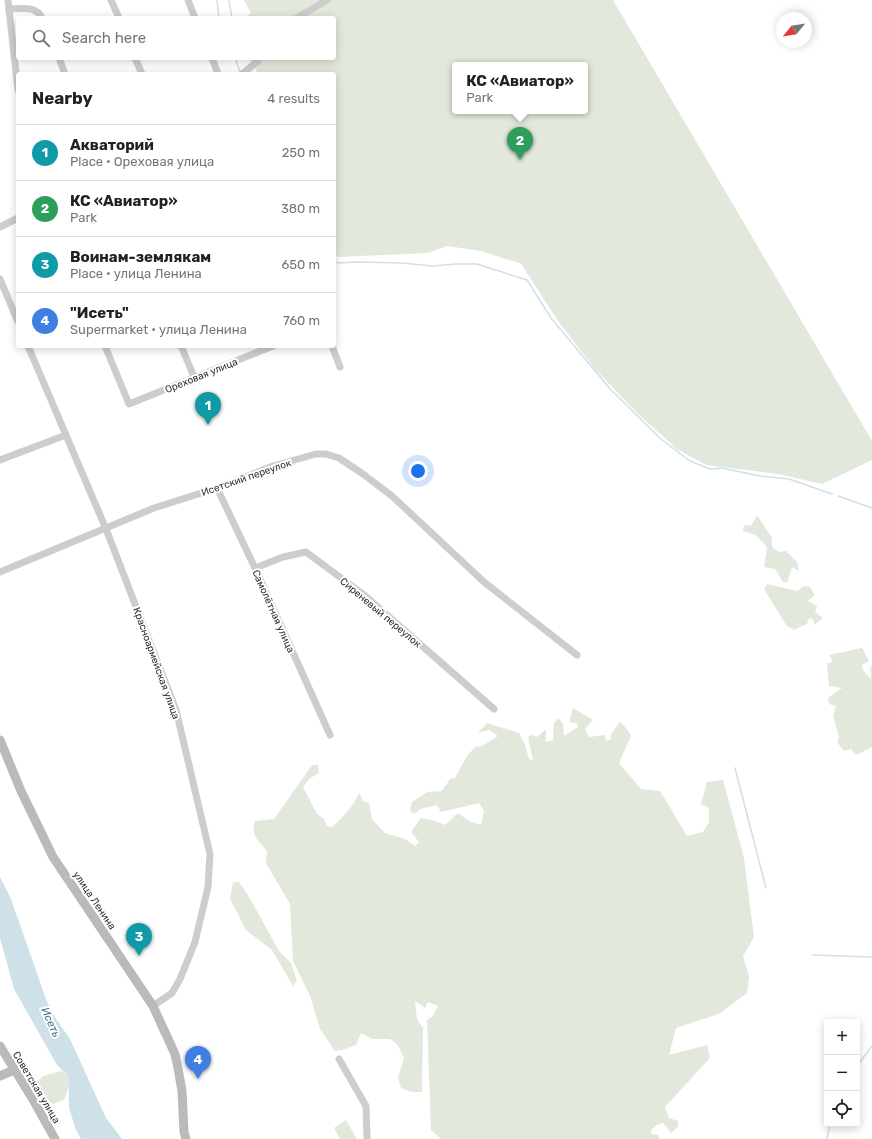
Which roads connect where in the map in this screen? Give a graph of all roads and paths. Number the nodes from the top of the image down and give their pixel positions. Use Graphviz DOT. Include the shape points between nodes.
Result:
graph roads {
  1 [pos="8,0"];
  2 [pos="111,0"];
  3 [pos="188,0"];
  4 [pos="327,0"];
  5 [pos="8,9"];
  6 [pos="41,16"];
  7 [pos="118,16"];
  8 [pos="194,16"];
  9 [pos="300,16"];
  10 [pos="60,60"];
  11 [pos="137,60"];
  12 [pos="213,60"];
  13 [pos="258,60"];
  14 [pos="65,72"];
  15 [pos="141,72"];
  16 [pos="217,72"];
  17 [pos="244,72"];
  18 [pos="16,74"];
  19 [pos="16,219"];
  20 [pos="0,227"];
  21 [pos="0,279"];
  22 [pos="16,317"];
  23 [pos="29,348"];
  24 [pos="106,348"];
  25 [pos="182,348"];
  26 [pos="333,348"];
  27 [pos="258,349"];
  28 [pos="340,367"];
  29 [pos="195,379"];
  30 [pos="66,435"];
  31 [pos="0,460"];
  32 [pos="217,488"];
  33 [pos="106,529"];
  34 [pos="255,568"];
  35 [pos="0,572"];
  36 [pos="577,656"];
  37 [pos="494,709"];
  38 [pos="330,735"];
  39 [pos="0,740"];
  40 [pos="153,1006"];
  41 [pos="0,1046"];
  42 [pos="339,1059"];
  43 [pos="14,1070"];
  44 [pos="0,1076"];
  45 [pos="55,1139"];
  46 [pos="186,1139"];
  47 [pos="367,1139"];
  1 -- 5 [label="street"];
  2 -- 7 [label="street"];
  3 -- 8 [label="street"];
  4 -- 9 [label="street"];
  5 -- 6 [label="street" via="31,8"];
  5 -- 18 [label="street"];
  10 -- 14 [label="street"];
  11 -- 15 [label="street"];
  12 -- 16 [label="street"];
  13 -- 17 [label="street"];
  19 -- 20 [label="street"];
  21 -- 22 [label="street"];
  23 -- 30 [label="street, Красноармейская улица"];
  24 -- 29 [label="street, Ореховая улица" via="130,404"];
  25 -- 29 [label="street"];
  26 -- 28 [label="street"];
  27 -- 29 [label="street, Ореховая улица"];
  30 -- 31 [label="street"];
  30 -- 33 [label="street, Красноармейская улица"];
  32 -- 33 [label="street, Исетский переулок" via="154,508"];
  32 -- 34 [label="street, Самолётная улица"];
  32 -- 36 [label="street, Исетский переулок" via="273,466 316,454 339,458 392,496 484,582"];
  33 -- 35 [label="street, Исетский переулок"];
  33 -- 40 [label="street, Красноармейская улица" via="176,710 210,854 208,887 195,942 172,993"];
  34 -- 37 [label="street, Сиреневый переулок" via="283,557 306,552 364,594"];
  34 -- 38 [label="street, Самолётная улица"];
  39 -- 40 [label="street, улица Ленина" via="53,857"];
  40 -- 46 [label="street, улица Ленина" via="175,1054 182,1091"];
  41 -- 43 [label="street, Советская улица"];
  42 -- 47 [label="street" via="366,1106"];
  43 -- 44 [label="street"];
  43 -- 45 [label="street, Советская улица"];
}
